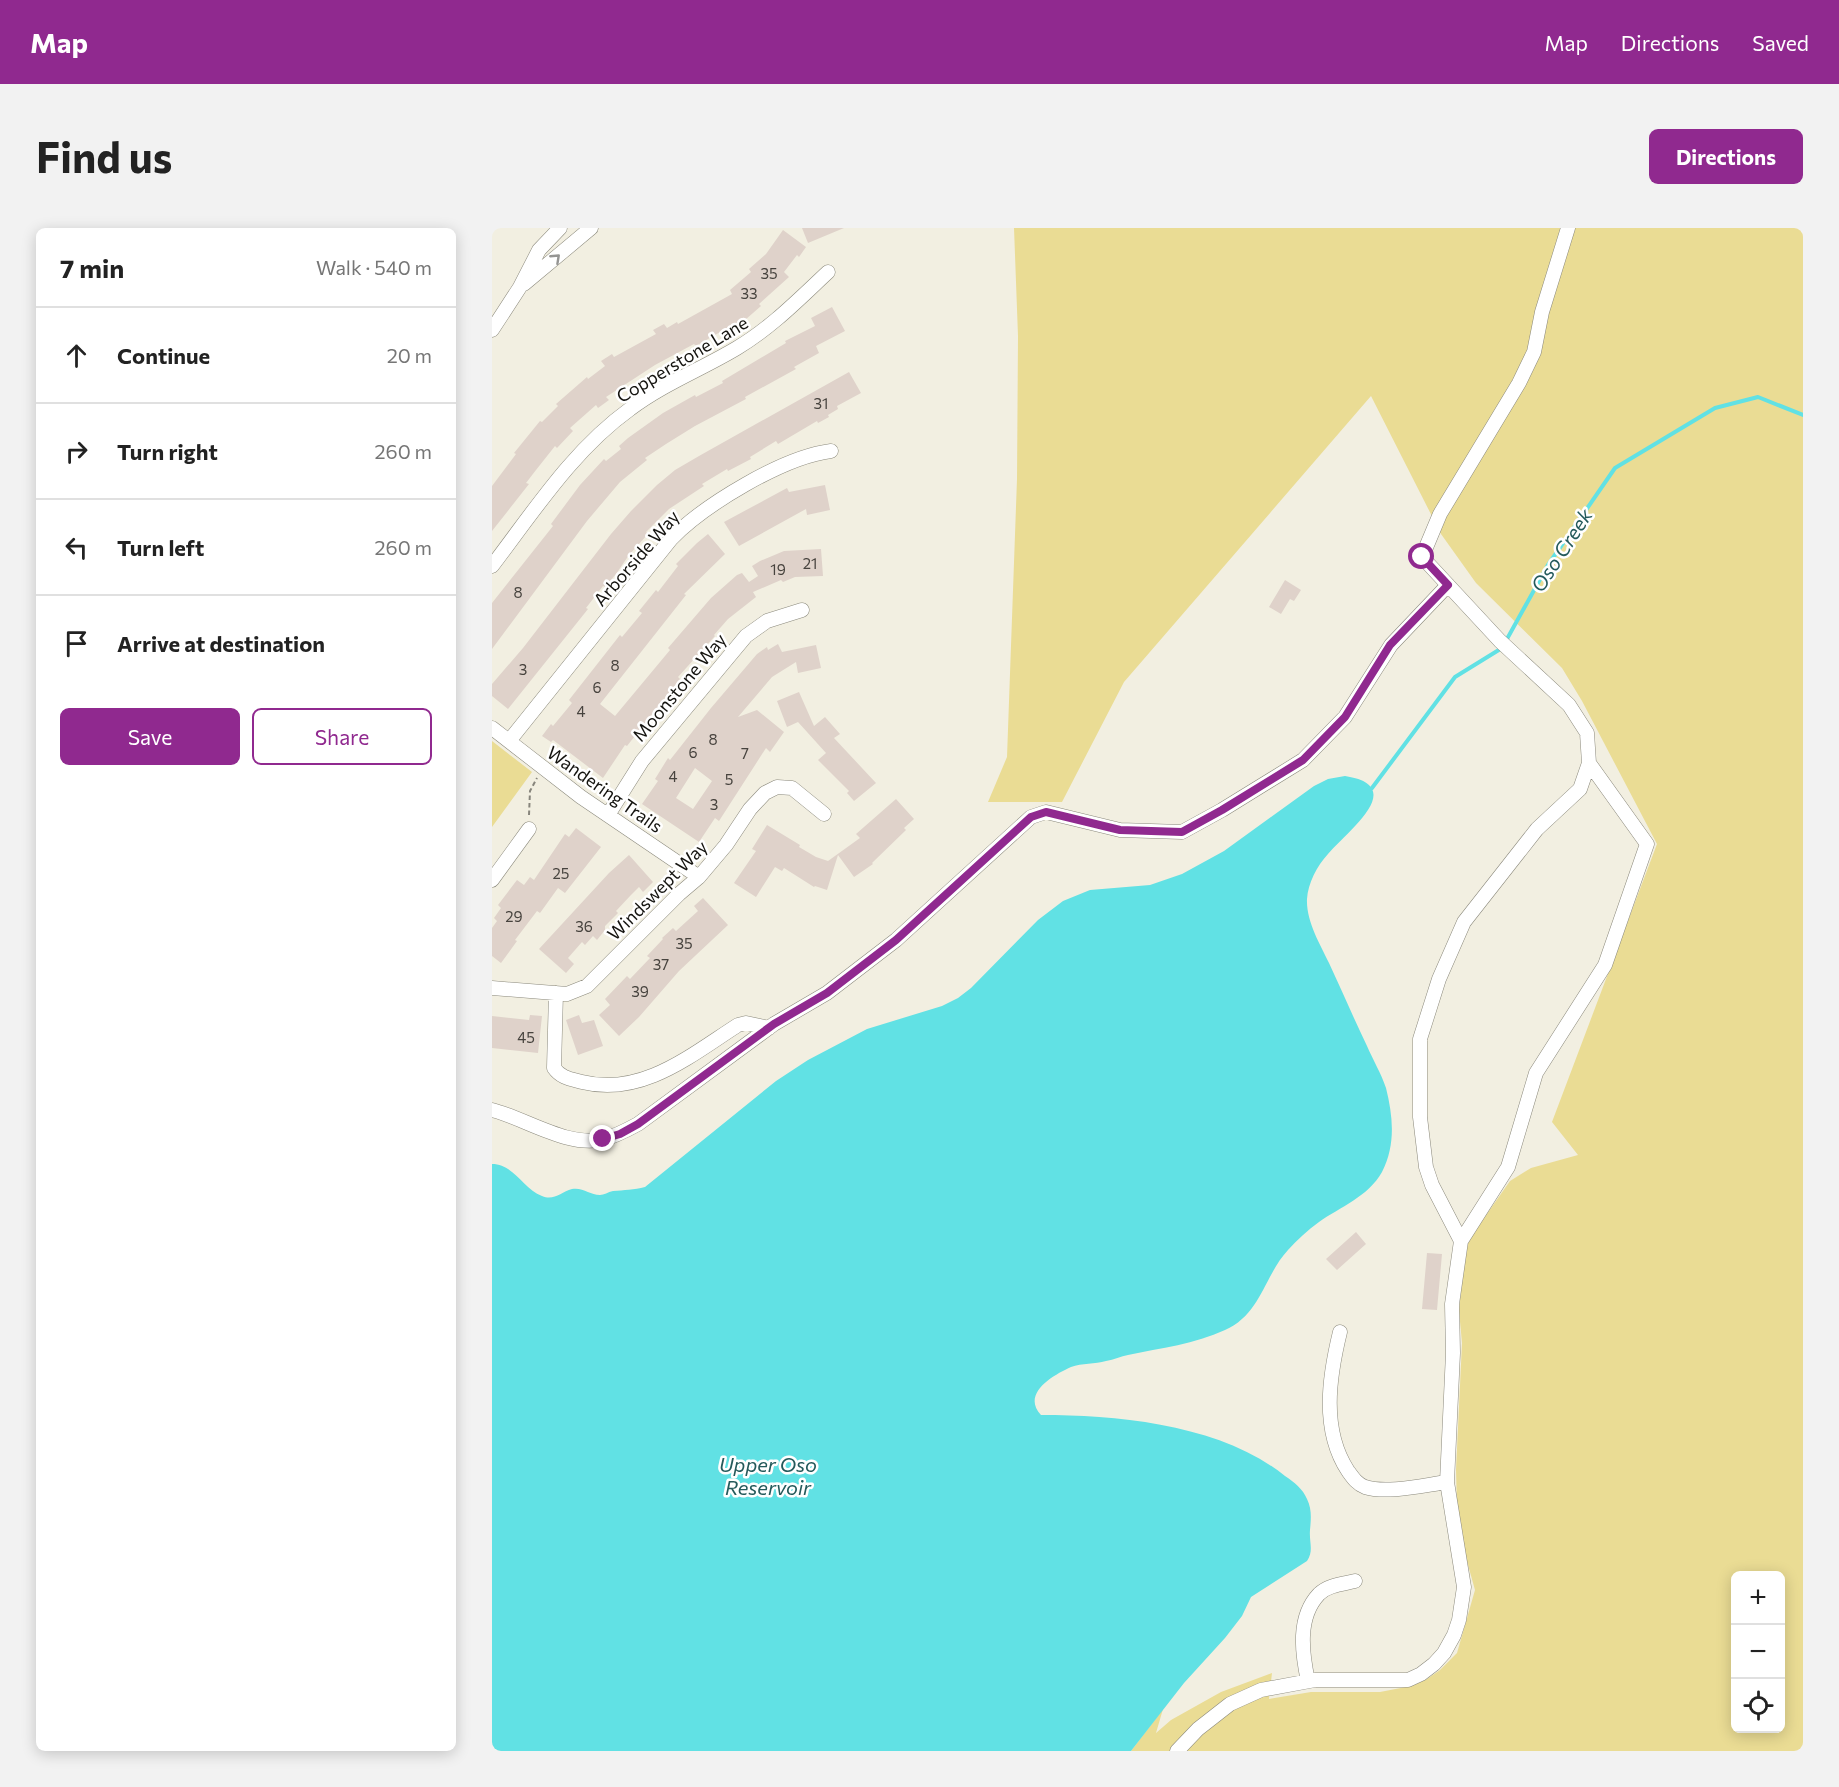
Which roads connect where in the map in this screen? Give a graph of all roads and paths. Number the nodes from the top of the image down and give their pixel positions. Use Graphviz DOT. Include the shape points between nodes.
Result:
graph roads {
  1 [pos="560,228"];
  2 [pos="591,228"];
  3 [pos="1568,228"];
  4 [pos="828,272"];
  5 [pos="520,287"];
  6 [pos="492,330"];
  7 [pos="831,452"];
  8 [pos="492,566"];
  9 [pos="1448,585"];
  10 [pos="802,610"];
  11 [pos="492,728"];
  12 [pos="509,741"];
  13 [pos="1589,763"];
  14 [pos="537,778"];
  15 [pos="824,814"];
  16 [pos="608,815"];
  17 [pos="529,829"];
  18 [pos="699,877"];
  19 [pos="492,880"];
  20 [pos="492,988"];
  21 [pos="556,993"];
  22 [pos="769,1028"];
  23 [pos="492,1110"];
  24 [pos="1461,1241"];
  25 [pos="1340,1332"];
  26 [pos="1447,1482"];
  27 [pos="1355,1581"];
  28 [pos="1308,1681"];
  29 [pos="1177,1751"];
  1 -- 5 [label="street" via="539,250"];
  5 -- 2 [label="street, one-way"];
  3 -- 9 [label="street" via="1534,352 1440,514 1422,557"];
  4 -- 8 [label="street, Copperstone Lane" via="766,328 654,392 598,435 567,468"];
  5 -- 6 [label="street"];
  7 -- 12 [label="street, Arborside Way" via="814,453 771,471 687,522"];
  9 -- 13 [label="street" via="1504,646 1569,705 1587,733"];
  9 -- 22 [label="street" via="1390,645 1345,717 1303,760 1182,832 1120,830 1046,812 1031,817 896,940 827,993"];
  10 -- 16 [label="street, Moonstone Way" via="766,621 746,636 642,761"];
  11 -- 12 [label="street, Wandering Trails"];
  12 -- 16 [label="street, Wandering Trails"];
  13 -- 24 [label="street" via="1580,789 1537,830 1464,922 1439,979 1420,1039 1420,1117 1426,1167"];
  13 -- 24 [label="street" via="1647,844 1605,965 1536,1073 1508,1167"];
  14 -- 17 [label="path" via="530,791"];
  15 -- 18 [label="street, Windswept Way" via="792,788 777,787 765,793"];
  16 -- 18 [label="street, Wandering Trails"];
  17 -- 19 [label="street"];
  18 -- 21 [label="street, Windswept Way" via="587,986 567,994"];
  20 -- 21 [label="street, Windswept Way"];
  21 -- 22 [label="street" via="554,1068 558,1074 587,1083 622,1085 645,1079 668,1070 738,1026 746,1023"];
  22 -- 23 [label="street" via="620,1134 603,1139 573,1139"];
  24 -- 26 [label="street" via="1452,1304"];
  25 -- 26 [label="street" via="1329,1404 1339,1455 1353,1478 1367,1488 1380,1489"];
  26 -- 28 [label="street" via="1464,1587 1459,1620 1444,1653 1408,1680"];
  27 -- 28 [label="street" via="1320,1593 1311,1606 1302,1634"];
  28 -- 29 [label="street" via="1261,1690 1230,1704"];
}
